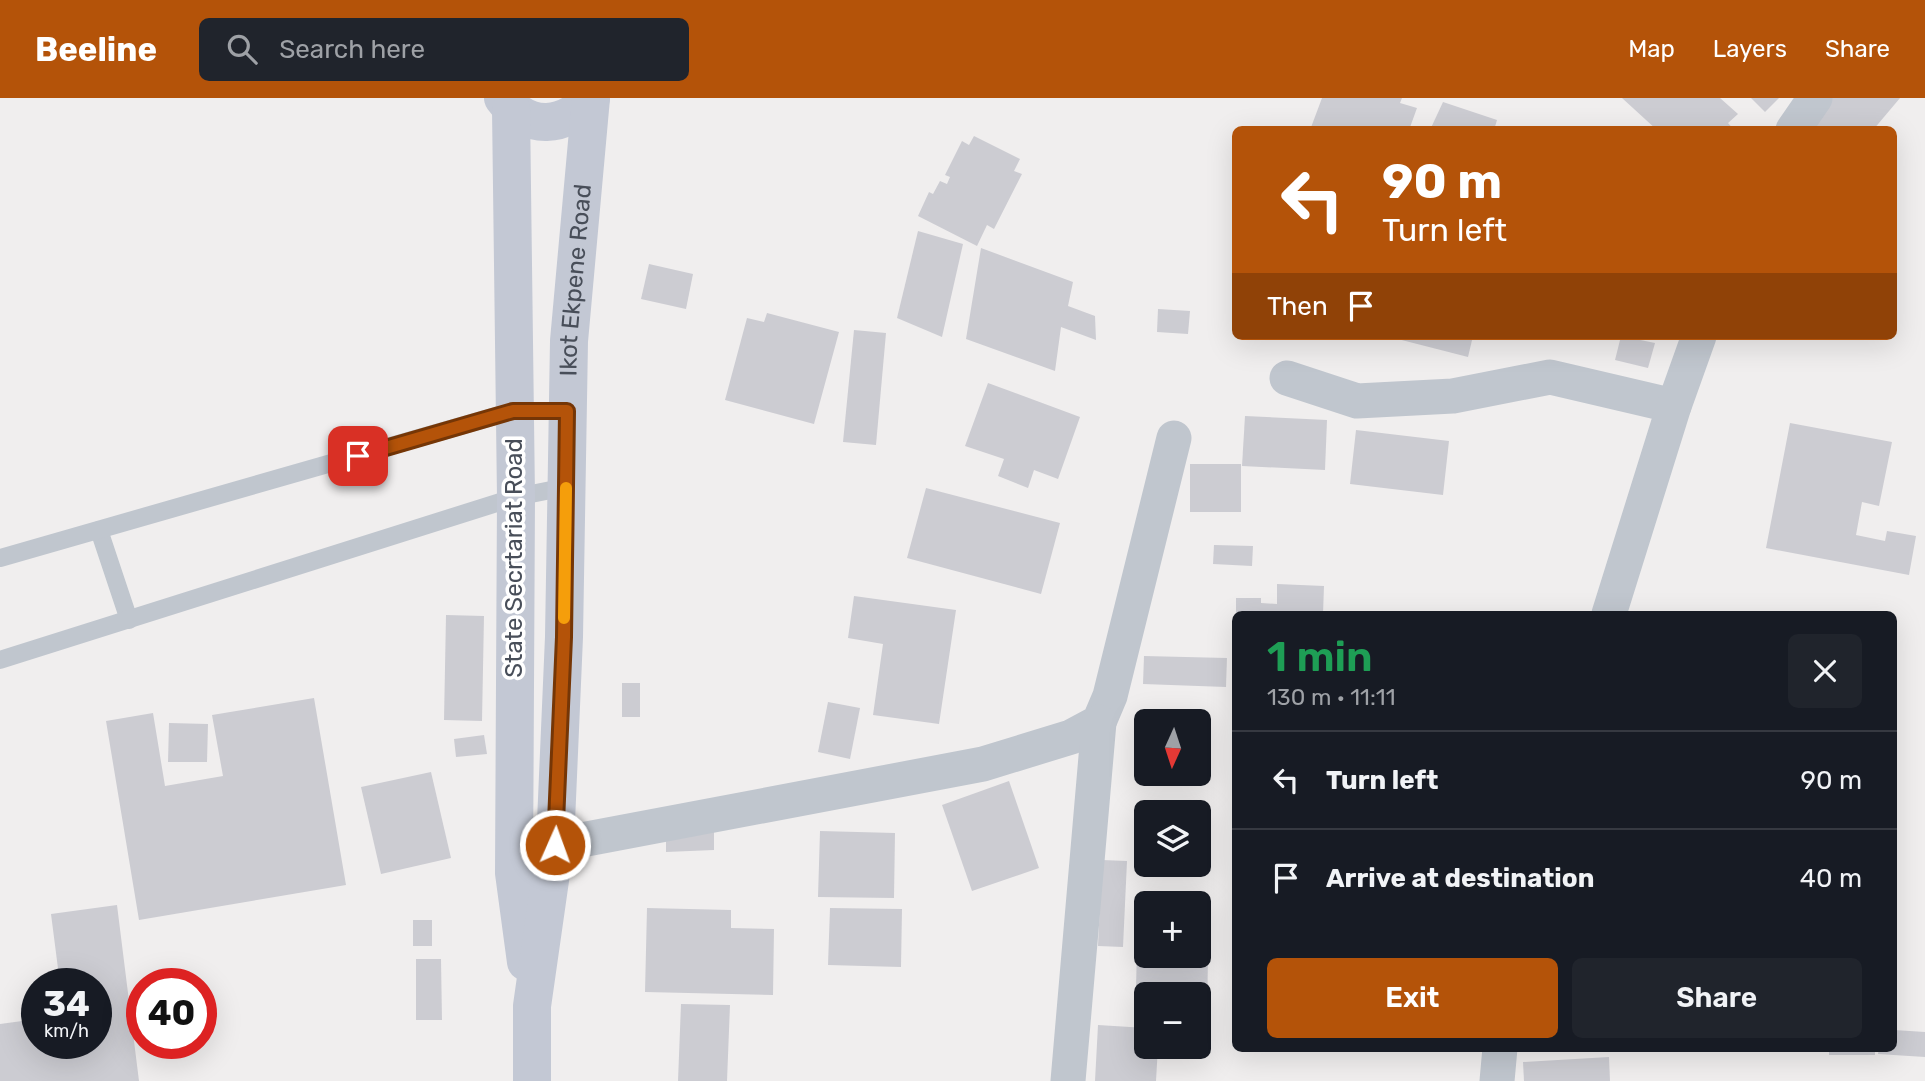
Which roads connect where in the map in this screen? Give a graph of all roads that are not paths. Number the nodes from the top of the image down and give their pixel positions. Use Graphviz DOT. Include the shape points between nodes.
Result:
graph roads {
  1 [pos="591,98"];
  2 [pos="1815,98"];
  3 [pos="507,103"];
  4 [pos="1796,126"];
  5 [pos="1698,340"];
  6 [pos="1287,378"];
  7 [pos="1674,406"];
  8 [pos="513,411"];
  9 [pos="567,411"];
  10 [pos="1174,438"];
  11 [pos="566,488"];
  12 [pos="516,496"];
  13 [pos="99,530"];
  14 [pos="0,558"];
  15 [pos="1610,611"];
  16 [pos="129,620"];
  17 [pos="0,660"];
  18 [pos="1099,722"];
  19 [pos="555,845"];
  20 [pos="532,1006"];
  21 [pos="1500,1052"];
  22 [pos="531,1081"];
  23 [pos="1068,1081"];
  24 [pos="1497,1081"];
  1 -- 3 [label="street" via="571,116 545,123 527,118"];
  1 -- 9 [label="street, Ikot Ekpene Road"];
  2 -- 4 [label="street"];
  3 -- 8 [label="street, State Secrtariat Road"];
  5 -- 7 [label="street"];
  6 -- 7 [label="street" via="1357,401 1454,396 1550,377"];
  7 -- 15 [label="street"];
  8 -- 9 [label="lane"];
  8 -- 12 [label="street, State Secrtariat Road"];
  8 -- 13 [label="lane"];
  9 -- 11 [label="street, Ikot Ekpene Road"];
  10 -- 18 [label="street" via="1110,696"];
  11 -- 12 [label="lane"];
  11 -- 19 [label="street, Ikot Ekpene Road"];
  12 -- 16 [label="lane"];
  12 -- 20 [label="street, State Secrtariat Road" via="514,873"];
  13 -- 14 [label="lane"];
  13 -- 16 [label="lane"];
  16 -- 17 [label="lane"];
  18 -- 19 [label="street" via="1071,737 983,765"];
  18 -- 23 [label="street"];
  19 -- 20 [label="street, Ikot Ekpene Road"];
  20 -- 22 [label="street"];
  21 -- 24 [label="street"];
}
